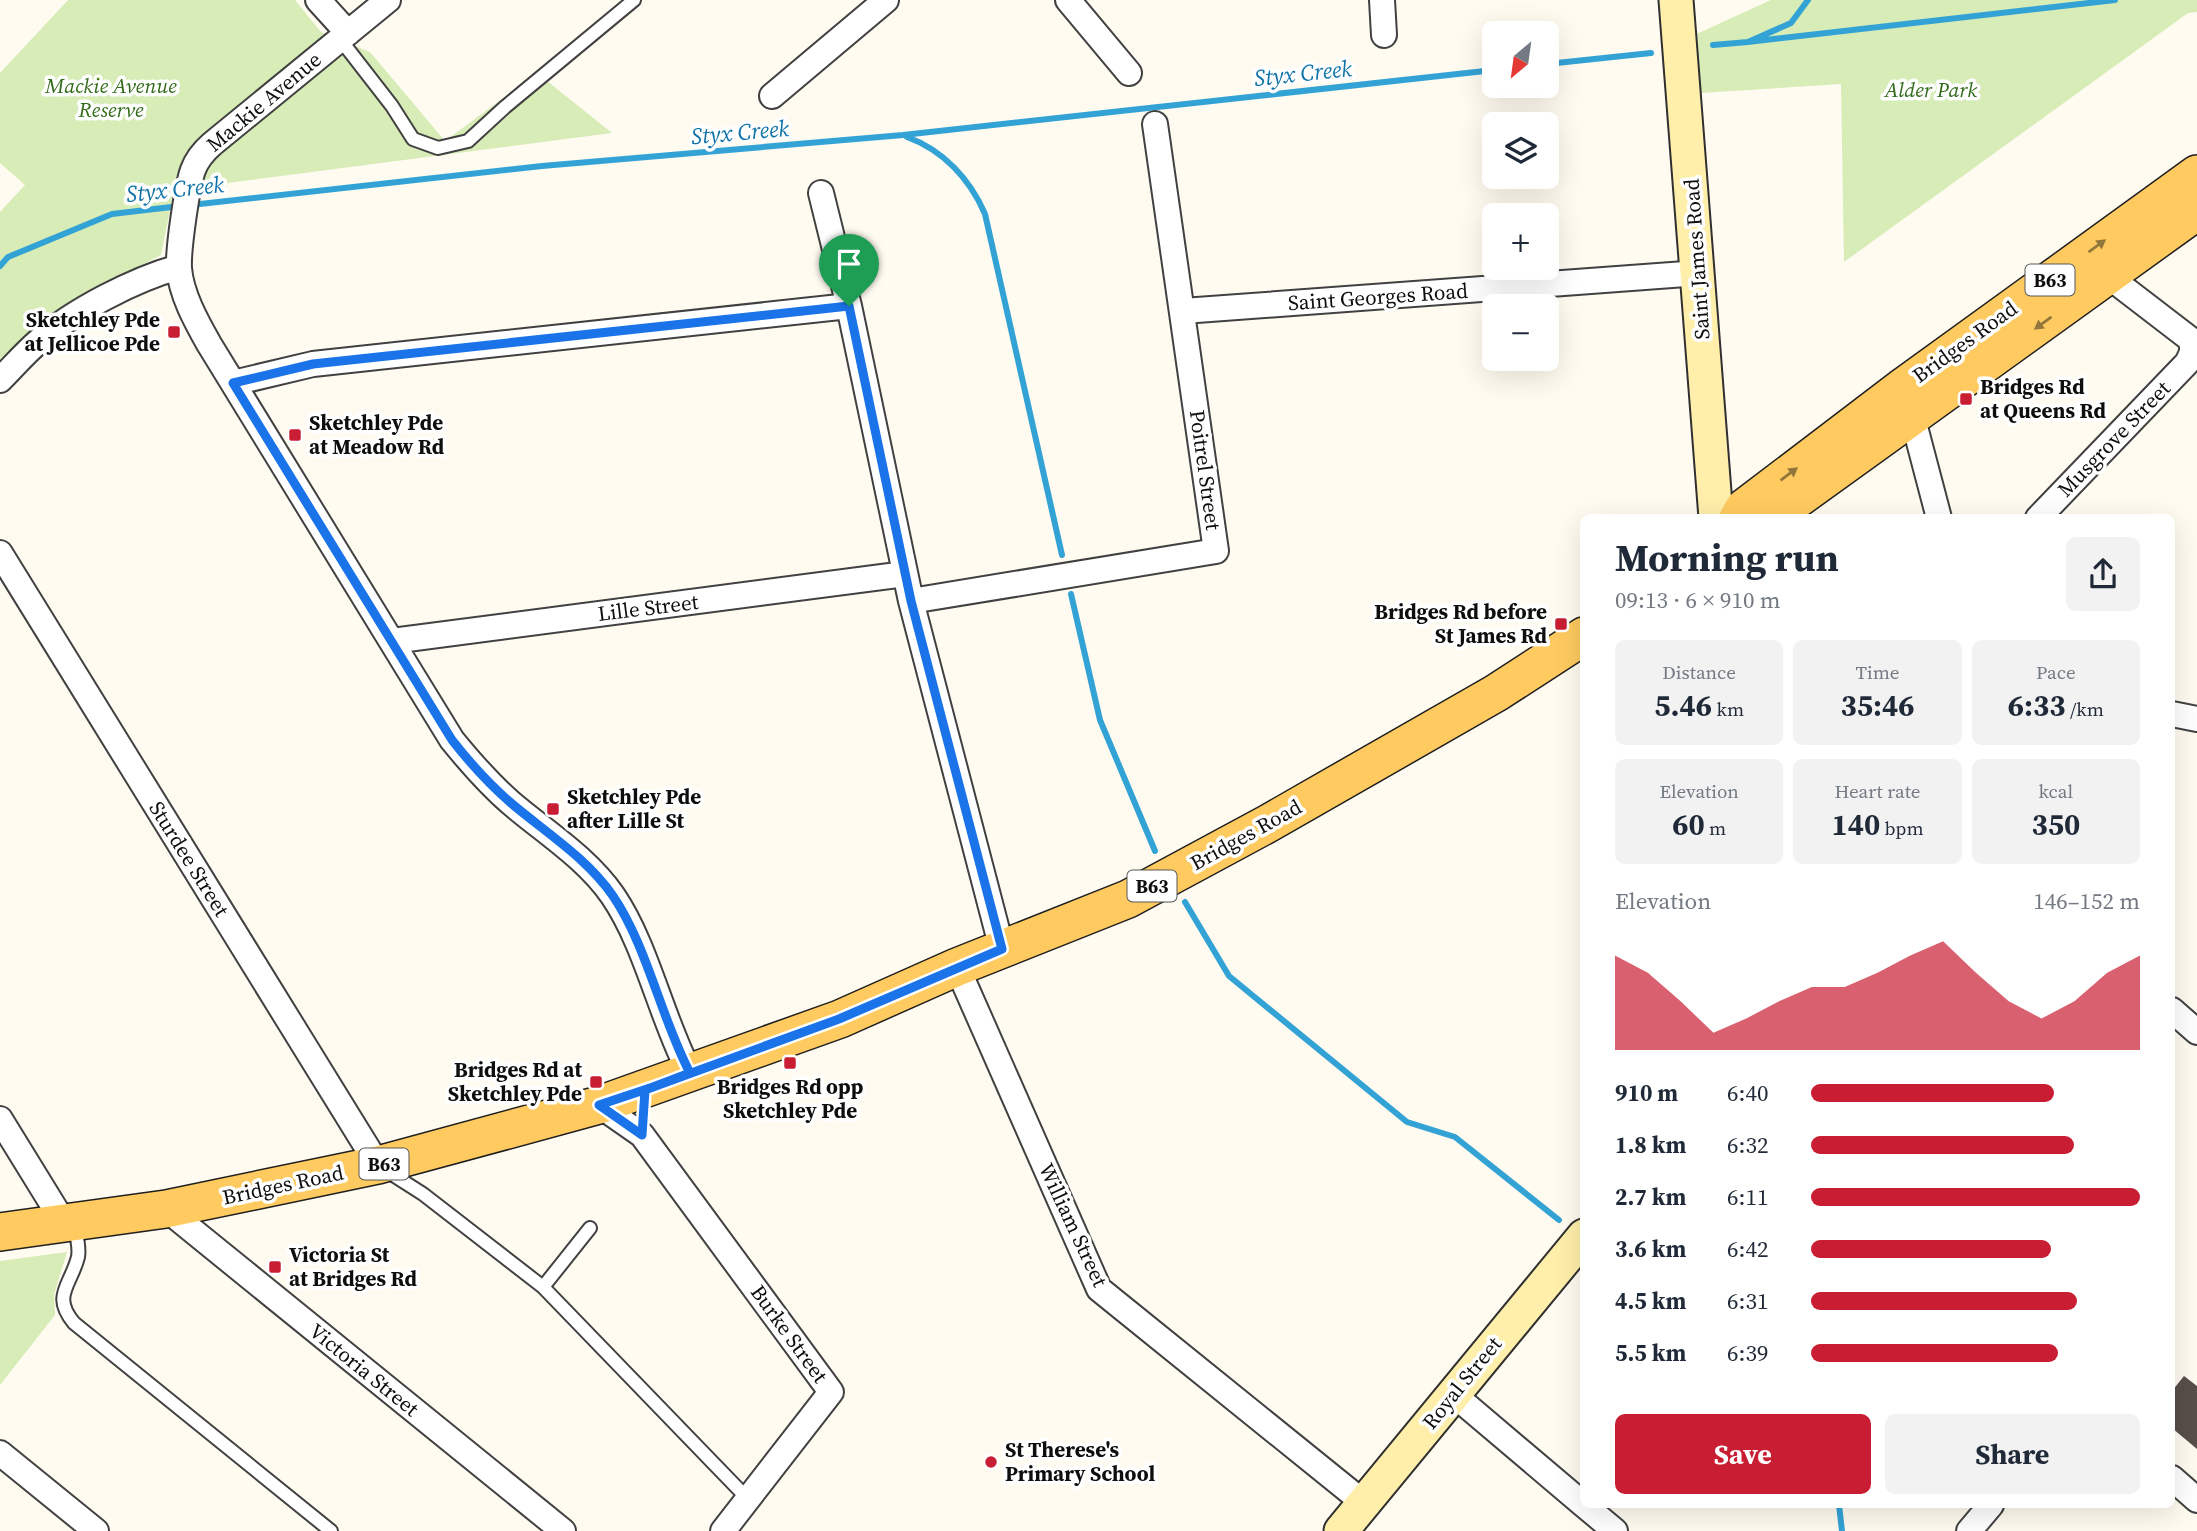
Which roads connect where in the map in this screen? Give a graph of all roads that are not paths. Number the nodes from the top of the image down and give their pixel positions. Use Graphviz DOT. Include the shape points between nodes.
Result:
graph roads {
  1 [pos="318,0"];
  2 [pos="388,0"];
  3 [pos="634,0"];
  4 [pos="886,0"];
  5 [pos="1068,0"];
  6 [pos="1382,0"];
  7 [pos="1676,0"];
  8 [pos="1384,35"];
  9 [pos="344,36"];
  10 [pos="1129,73"];
  11 [pos="772,96"];
  12 [pos="1155,124"];
  13 [pos="2197,174"];
  14 [pos="821,192"];
  15 [pos="2197,211"];
  16 [pos="179,267"];
  17 [pos="1699,273"];
  18 [pos="2108,276"];
  19 [pos="849,306"];
  20 [pos="1183,311"];
  21 [pos="0,380"];
  22 [pos="233,383"];
  23 [pos="1908,402"];
  24 [pos="1716,514"];
  25 [pos="1740,514"];
  26 [pos="1776,514"];
  27 [pos="1938,514"];
  28 [pos="2042,514"];
  29 [pos="0,553"];
  30 [pos="905,574"];
  31 [pos="911,601"];
  32 [pos="1580,639"];
  33 [pos="392,641"];
  34 [pos="2175,715"];
  35 [pos="2197,719"];
  36 [pos="1002,949"];
  37 [pos="957,967"];
  38 [pos="2175,1013"];
  39 [pos="2197,1032"];
  40 [pos="690,1073"];
  41 [pos="645,1090"];
  42 [pos="599,1105"];
  43 [pos="0,1119"];
  44 [pos="642,1135"];
  45 [pos="378,1165"];
  46 [pos="166,1209"];
  47 [pos="69,1223"];
  48 [pos="590,1228"];
  49 [pos="0,1233"];
  50 [pos="1580,1241"];
  51 [pos="543,1287"];
  52 [pos="1453,1394"];
  53 [pos="0,1453"];
  54 [pos="2175,1481"];
  55 [pos="748,1499"];
  56 [pos="2197,1500"];
  57 [pos="1580,1502"];
  58 [pos="1364,1503"];
  59 [pos="1588,1508"];
  60 [pos="1988,1508"];
  61 [pos="96,1531"];
  62 [pos="331,1531"];
  63 [pos="563,1531"];
  64 [pos="723,1531"];
  65 [pos="1341,1531"];
  66 [pos="1615,1531"];
  67 [pos="1969,1531"];
  1 -- 9 [label="street"];
  2 -- 9 [label="street, Mackie Avenue"];
  3 -- 9 [label="lane" via="468,141 438,148 413,139"];
  4 -- 11 [label="street"];
  5 -- 10 [label="street"];
  6 -- 8 [label="street"];
  7 -- 17 [label="main road, Saint James Road"];
  9 -- 16 [label="street, Mackie Avenue" via="205,150 190,178"];
  12 -- 20 [label="street, Poitrel Street"];
  23 -- 13 [label="main road, Bridges Road / B63, one-way"];
  14 -- 19 [label="street"];
  15 -- 18 [label="main road, Bridges Road / B63"];
  16 -- 21 [label="street" via="155,274 58,326"];
  16 -- 22 [label="street" via="195,320"];
  17 -- 20 [label="street, Saint Georges Road"];
  17 -- 24 [label="main road, Saint James Road"];
  18 -- 23 [label="main road, Bridges Road / B63, one-way"];
  18 -- 28 [label="street, Musgrove Street" via="2190,339 2192,353"];
  19 -- 22 [label="street" via="313,364"];
  19 -- 30 [label="street"];
  20 -- 31 [label="street, Poitrel Street" via="1216,551"];
  22 -- 33 [label="street"];
  25 -- 23 [label="main road, Bridges Road / B63, one-way"];
  23 -- 26 [label="main road, Bridges Road / B63"];
  23 -- 27 [label="street"];
  29 -- 45 [label="street, Sturdee Street"];
  30 -- 31 [label="street"];
  30 -- 33 [label="street, Lille Street"];
  31 -- 36 [label="street"];
  32 -- 36 [label="main road, Bridges Road / B63" via="1496,693 1128,899"];
  33 -- 40 [label="street" via="469,762 509,802 593,871 613,895"];
  34 -- 35 [label="street"];
  36 -- 37 [label="main road, Bridges Road / B63"];
  37 -- 40 [label="main road, Bridges Road / B63" via="839,1019"];
  37 -- 58 [label="street, William Street" via="1099,1289"];
  38 -- 39 [label="street"];
  40 -- 41 [label="main road, Bridges Road / B63"];
  41 -- 42 [label="main road, Bridges Road / B63"];
  41 -- 44 [label="street"];
  42 -- 44 [label="street, Burke Street"];
  42 -- 45 [label="main road, Bridges Road / B63"];
  43 -- 47 [label="street"];
  44 -- 55 [label="street, Burke Street" via="831,1392"];
  45 -- 46 [label="main road, Bridges Road / B63"];
  45 -- 51 [label="lane" via="424,1194"];
  46 -- 47 [label="main road, Bridges Road / B63"];
  46 -- 63 [label="street, Victoria Street"];
  47 -- 49 [label="main road, Bridges Road / B63"];
  47 -- 62 [label="lane" via="78,1256 62,1298 67,1315"];
  48 -- 51 [label="lane"];
  50 -- 52 [label="main road, Royal Street"];
  51 -- 55 [label="lane"];
  52 -- 57 [label="street"];
  52 -- 58 [label="main road, Royal Street"];
  53 -- 61 [label="street"];
  54 -- 56 [label="street"];
  55 -- 64 [label="street, Burke Street"];
  58 -- 65 [label="main road, Royal Street"];
  59 -- 66 [label="street"];
  60 -- 67 [label="street"];
}
